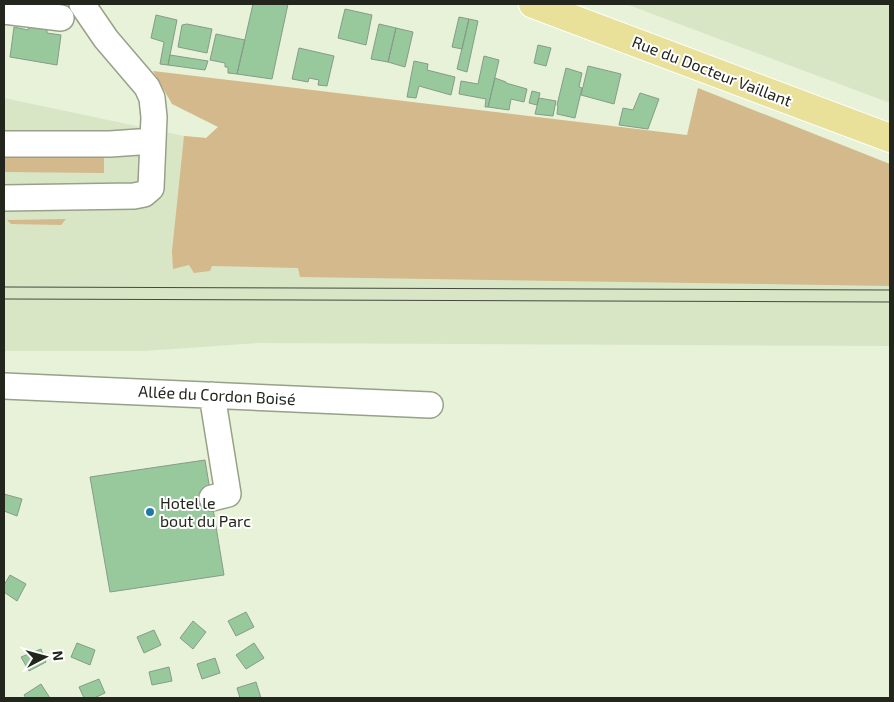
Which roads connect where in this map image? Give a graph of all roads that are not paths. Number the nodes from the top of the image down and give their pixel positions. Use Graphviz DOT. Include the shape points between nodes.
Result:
graph roads {
  1 [pos="82,4"];
  2 [pos="533,4"];
  3 [pos="4,12"];
  4 [pos="61,18"];
  5 [pos="890,138"];
  6 [pos="153,141"];
  7 [pos="4,144"];
  8 [pos="4,198"];
  9 [pos="4,386"];
  10 [pos="212,395"];
  11 [pos="430,405"];
  12 [pos="212,498"];
  1 -- 6 [label="street" via="106,39 147,87 152,98"];
  2 -- 5 [label="main road, Rue du Docteur Vaillant"];
  3 -- 4 [label="street"];
  6 -- 7 [label="street"];
  6 -- 8 [label="street" via="151,188 144,194"];
  9 -- 10 [label="street, Allée du Cordon Boisé"];
  10 -- 11 [label="street, Allée du Cordon Boisé"];
  10 -- 12 [label="street" via="228,494"];
}
